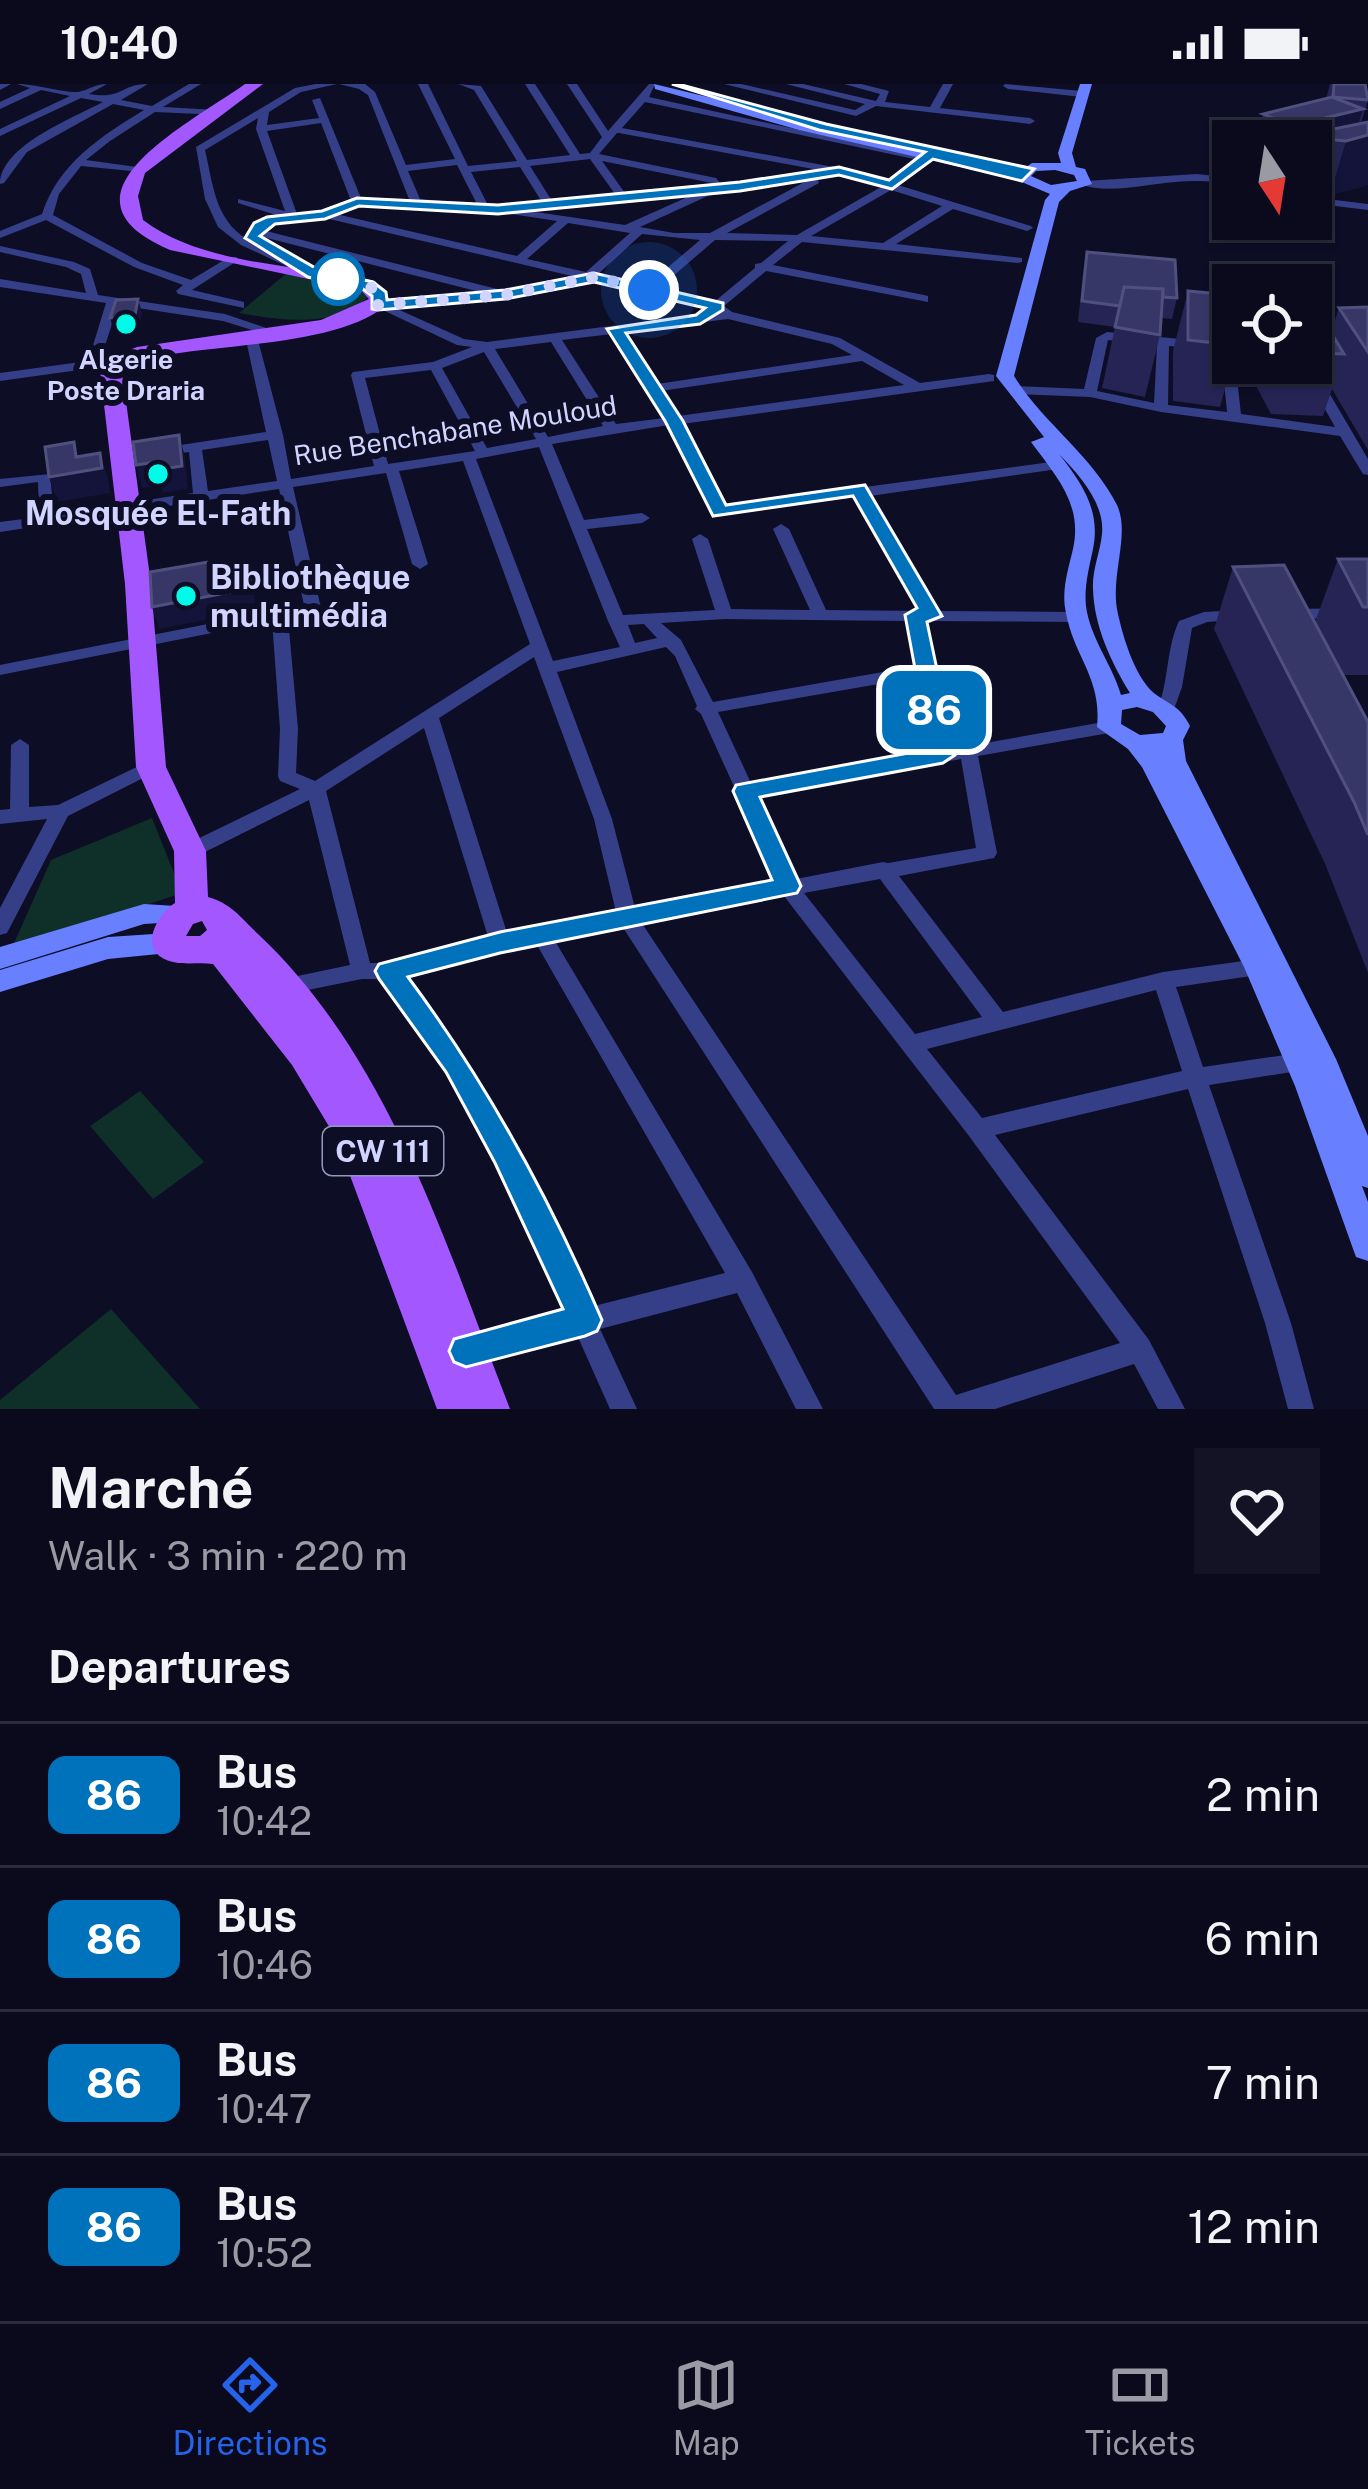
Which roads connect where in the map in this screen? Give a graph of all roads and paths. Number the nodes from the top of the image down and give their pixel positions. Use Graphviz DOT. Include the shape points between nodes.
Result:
graph roads {
  1 [pos="102,84"];
  2 [pos="143,84"];
  3 [pos="196,84"];
  4 [pos="255,84"];
  5 [pos="266,84"];
  6 [pos="332,84"];
  7 [pos="344,84"];
  8 [pos="424,84"];
  9 [pos="463,84"];
  10 [pos="530,84"];
  11 [pos="572,84"];
  12 [pos="678,84"];
  13 [pos="729,84"];
  14 [pos="791,84"];
  15 [pos="848,84"];
  16 [pos="948,84"];
  17 [pos="29,85"];
  18 [pos="1008,85"];
  19 [pos="477,86"];
  20 [pos="653,88"];
  21 [pos="1084,89"];
  22 [pos="78,95"];
  23 [pos="238,98"];
  24 [pos="317,100"];
  25 [pos="112,101"];
  26 [pos="876,104"];
  27 [pos="0,106"];
  28 [pos="159,110"];
  29 [pos="933,110"];
  30 [pos="264,111"];
  31 [pos="218,113"];
  32 [pos="997,117"];
  33 [pos="322,120"];
  34 [pos="1030,121"];
  35 [pos="261,129"];
  36 [pos="620,130"];
  37 [pos="0,133"];
  38 [pos="606,135"];
  39 [pos="0,147"];
  40 [pos="22,150"];
  41 [pos="593,156"];
  42 [pos="928,156"];
  43 [pos="578,158"];
  44 [pos="78,161"];
  45 [pos="521,164"];
  46 [pos="464,165"];
  47 [pos="1069,168"];
  48 [pos="404,169"];
  49 [pos="137,170"];
  50 [pos="824,172"];
  51 [pos="1033,175"];
  52 [pos="1212,177"];
  53 [pos="0,181"];
  54 [pos="1085,184"];
  55 [pos="892,185"];
  56 [pos="730,186"];
  57 [pos="1063,191"];
  58 [pos="692,194"];
  59 [pos="622,196"];
  60 [pos="1368,196"];
  61 [pos="242,201"];
  62 [pos="357,202"];
  63 [pos="416,203"];
  64 [pos="1332,203"];
  65 [pos="953,204"];
  66 [pos="549,205"];
  67 [pos="1346,205"];
  68 [pos="1368,208"];
  69 [pos="491,209"];
  70 [pos="325,215"];
  71 [pos="47,216"];
  72 [pos="292,216"];
  73 [pos="567,218"];
  74 [pos="1027,228"];
  75 [pos="634,229"];
  76 [pos="254,231"];
  77 [pos="0,235"];
  78 [pos="800,238"];
  79 [pos="708,239"];
  80 [pos="884,247"];
  81 [pos="263,248"];
  82 [pos="0,249"];
  83 [pos="233,259"];
  84 [pos="520,259"];
  85 [pos="1018,260"];
  86 [pos="760,266"];
  87 [pos="314,274"];
  88 [pos="592,276"];
  89 [pos="0,283"];
  90 [pos="191,284"];
  91 [pos="649,290"];
  92 [pos="92,294"];
  93 [pos="505,295"];
  94 [pos="924,299"];
  95 [pos="113,300"];
  96 [pos="240,305"];
  97 [pos="378,305"];
  98 [pos="723,311"];
  99 [pos="615,329"];
  100 [pos="278,334"];
  101 [pos="554,337"];
  102 [pos="252,340"];
  103 [pos="1163,340"];
  104 [pos="487,346"];
  105 [pos="1212,346"];
  106 [pos="866,357"];
  107 [pos="102,358"];
  108 [pos="435,366"];
  109 [pos="1,372"];
  110 [pos="989,378"];
  111 [pos="1232,384"];
  112 [pos="1317,384"];
  113 [pos="915,386"];
  114 [pos="654,388"];
  115 [pos="1015,390"];
  116 [pos="1090,393"];
  117 [pos="1161,408"];
  118 [pos="1234,417"];
  119 [pos="674,421"];
  120 [pos="612,429"];
  121 [pos="1345,432"];
  122 [pos="276,435"];
  123 [pos="544,441"];
  124 [pos="195,447"];
  125 [pos="475,454"];
  126 [pos="120,458"];
  127 [pos="1058,465"];
  128 [pos="386,468"];
  129 [pos="1368,471"];
  130 [pos="287,482"];
  131 [pos="0,483"];
  132 [pos="859,489"];
  133 [pos="201,495"];
  134 [pos="127,507"];
  135 [pos="642,518"];
  136 [pos="47,520"];
  137 [pos="581,525"];
  138 [pos="0,527"];
  139 [pos="781,529"];
  140 [pos="700,539"];
  141 [pos="420,564"];
  142 [pos="1368,613"];
  143 [pos="725,614"];
  144 [pos="820,614"];
  145 [pos="1276,614"];
  146 [pos="924,615"];
  147 [pos="280,616"];
  148 [pos="1077,617"];
  149 [pos="648,619"];
  150 [pos="616,621"];
  151 [pos="1286,633"];
  152 [pos="673,640"];
  153 [pos="141,644"];
  154 [pos="539,646"];
  155 [pos="629,649"];
  156 [pos="548,668"];
  157 [pos="0,670"];
  158 [pos="926,670"];
  159 [pos="1157,704"];
  160 [pos="704,709"];
  161 [pos="1110,716"];
  162 [pos="430,718"];
  163 [pos="1171,740"];
  164 [pos="1136,743"];
  165 [pos="20,745"];
  166 [pos="968,751"];
  167 [pos="943,755"];
  168 [pos="151,767"];
  169 [pos="316,789"];
  170 [pos="745,791"];
  171 [pos="61,811"];
  172 [pos="10,816"];
  173 [pos="190,858"];
  174 [pos="883,869"];
  175 [pos="788,886"];
  176 [pos="627,917"];
  177 [pos="199,925"];
  178 [pos="0,927"];
  179 [pos="541,935"];
  180 [pos="500,943"];
  181 [pos="0,958"];
  182 [pos="1258,967"];
  183 [pos="362,971"];
  184 [pos="388,971"];
  185 [pos="1163,980"];
  186 [pos="0,981"];
  187 [pos="288,986"];
  188 [pos="999,1023"];
  189 [pos="910,1044"];
  190 [pos="1298,1062"];
  191 [pos="1198,1077"];
  192 [pos="977,1129"];
  193 [pos="1368,1174"];
  194 [pos="1368,1246"];
  195 [pos="743,1280"];
  196 [pos="585,1320"];
  197 [pos="1140,1349"];
  198 [pos="466,1351"];
  199 [pos="458,1409"];
  200 [pos="488,1409"];
  201 [pos="623,1409"];
  202 [pos="810,1409"];
  203 [pos="952,1409"];
  204 [pos="1172,1409"];
  205 [pos="1301,1409"];
  1 -- 22 [label="street"];
  2 -- 25 [label="street"];
  3 -- 28 [label="street"];
  4 -- 23 [label="main road"];
  5 -- 23 [label="main road"];
  6 -- 30 [label="street" via="298,90"];
  7 -- 48 [label="street" via="369,89"];
  8 -- 46 [label="street"];
  9 -- 19 [label="street"];
  10 -- 43 [label="street"];
  11 -- 38 [label="street"];
  12 -- 51 [label="main road"];
  13 -- 26 [label="street" via="856,113"];
  14 -- 26 [label="street"];
  15 -- 26 [label="street" via="886,93"];
  16 -- 29 [label="street"];
  17 -- 22 [label="street"];
  17 -- 27 [label="street"];
  18 -- 21 [label="street"];
  18 -- 32 [label="street"];
  19 -- 45 [label="street"];
  20 -- 36 [label="street"];
  20 -- 42 [label="main road"];
  21 -- 47 [label="main road" via="1065,153"];
  21 -- 51 [label="main road"];
  22 -- 25 [label="street"];
  22 -- 37 [label="street"];
  23 -- 31 [label="main road"];
  24 -- 33 [label="street"];
  25 -- 28 [label="street"];
  25 -- 40 [label="street"];
  26 -- 29 [label="street"];
  28 -- 31 [label="street"];
  28 -- 44 [label="street"];
  29 -- 32 [label="street"];
  30 -- 35 [label="street"];
  30 -- 81 [label="street" via="200,149 223,231"];
  31 -- 49 [label="main road"];
  32 -- 34 [label="street"];
  33 -- 35 [label="street"];
  33 -- 62 [label="street"];
  35 -- 72 [label="street"];
  36 -- 38 [label="street"];
  36 -- 50 [label="street"];
  38 -- 41 [label="street"];
  39 -- 40 [label="street"];
  40 -- 53 [label="street"];
  41 -- 43 [label="street"];
  41 -- 56 [label="street"];
  41 -- 59 [label="street"];
  42 -- 51 [label="main road"];
  42 -- 55 [label="street"];
  43 -- 45 [label="street"];
  44 -- 49 [label="street"];
  44 -- 71 [label="street"];
  45 -- 46 [label="street"];
  45 -- 66 [label="street"];
  46 -- 48 [label="street"];
  46 -- 69 [label="street"];
  47 -- 51 [label="main road"];
  47 -- 54 [label="main road"];
  48 -- 63 [label="street"];
  49 -- 83 [label="main road" via="129,208 137,225"];
  50 -- 55 [label="street"];
  50 -- 56 [label="street"];
  50 -- 79 [label="street"];
  51 -- 57 [label="main road"];
  51 -- 74 [label="main road"];
  52 -- 54 [label="street"];
  54 -- 57 [label="main road"];
  55 -- 65 [label="street"];
  55 -- 78 [label="street"];
  56 -- 58 [label="street"];
  57 -- 115 [label="main road" via="1052,200 1005,376"];
  58 -- 59 [label="street"];
  58 -- 75 [label="street"];
  59 -- 66 [label="street"];
  60 -- 67 [label="street"];
  61 -- 72 [label="street"];
  62 -- 63 [label="street"];
  62 -- 70 [label="street"];
  63 -- 69 [label="street"];
  64 -- 67 [label="street"];
  65 -- 74 [label="street"];
  65 -- 80 [label="street"];
  66 -- 69 [label="street"];
  67 -- 68 [label="street"];
  69 -- 73 [label="street"];
  70 -- 72 [label="street"];
  70 -- 84 [label="street"];
  71 -- 77 [label="street"];
  71 -- 90 [label="street"];
  72 -- 76 [label="street"];
  73 -- 75 [label="street"];
  73 -- 84 [label="street"];
  74 -- 85 [label="main road"];
  75 -- 79 [label="street"];
  75 -- 88 [label="street"];
  76 -- 81 [label="street"];
  76 -- 93 [label="street"];
  78 -- 79 [label="street"];
  78 -- 80 [label="street"];
  78 -- 86 [label="street"];
  79 -- 91 [label="street"];
  80 -- 85 [label="street"];
  81 -- 87 [label="street"];
  82 -- 92 [label="street" via="70,264 86,272"];
  83 -- 87 [label="main road"];
  83 -- 90 [label="street"];
  84 -- 88 [label="street"];
  85 -- 110 [label="main road"];
  86 -- 94 [label="street"];
  86 -- 98 [label="street"];
  87 -- 97 [label="main road" via="368,285 380,295"];
  88 -- 91 [label="street"];
  88 -- 93 [label="street"];
  89 -- 92 [label="street"];
  90 -- 96 [label="street" via="183,293"];
  91 -- 98 [label="street"];
  92 -- 95 [label="street"];
  93 -- 97 [label="street"];
  95 -- 100 [label="street"];
  95 -- 107 [label="street"];
  97 -- 100 [label="main road"];
  97 -- 104 [label="street"];
  98 -- 99 [label="street"];
  98 -- 106 [label="street" via="836,341"];
  99 -- 101 [label="street"];
  99 -- 114 [label="street"];
  100 -- 102 [label="main road"];
  101 -- 104 [label="street"];
  101 -- 120 [label="street"];
  102 -- 107 [label="main road"];
  102 -- 122 [label="street"];
  103 -- 105 [label="street"];
  103 -- 116 [label="street" via="1102,338"];
  103 -- 117 [label="street"];
  104 -- 108 [label="street"];
  104 -- 123 [label="street"];
  106 -- 113 [label="street"];
  106 -- 114 [label="street"];
  107 -- 109 [label="street"];
  107 -- 126 [label="main road"];
  108 -- 125 [label="street"];
  108 -- 128 [label="street" via="356,378"];
  110 -- 113 [label="street, Rue Benchabane Mouloud"];
  110 -- 127 [label="main road"];
  111 -- 118 [label="street"];
  112 -- 121 [label="street"];
  113 -- 119 [label="street, Rue Benchabane Mouloud"];
  114 -- 119 [label="street"];
  115 -- 116 [label="street"];
  115 -- 159 [label="main road" via="1111,512 1102,581 1109,619"];
  116 -- 117 [label="street"];
  117 -- 118 [label="street"];
  118 -- 121 [label="street"];
  119 -- 120 [label="street, Rue Benchabane Mouloud"];
  119 -- 132 [label="street" via="720,512"];
  120 -- 123 [label="street, Rue Benchabane Mouloud"];
  121 -- 129 [label="street"];
  122 -- 124 [label="street"];
  122 -- 130 [label="street"];
  123 -- 125 [label="street, Rue Benchabane Mouloud"];
  123 -- 137 [label="street"];
  124 -- 126 [label="street"];
  124 -- 133 [label="street"];
  125 -- 128 [label="street, Rue Benchabane Mouloud"];
  125 -- 154 [label="street"];
  126 -- 134 [label="main road"];
  127 -- 132 [label="street"];
  127 -- 148 [label="main road" via="1086,517 1074,572"];
  128 -- 130 [label="street, Rue Benchabane Mouloud"];
  128 -- 141 [label="street"];
  130 -- 133 [label="street, Rue Benchabane Mouloud"];
  130 -- 147 [label="street" via="313,608"];
  131 -- 136 [label="street" via="45,477"];
  132 -- 146 [label="street"];
  133 -- 134 [label="street, Rue Benchabane Mouloud"];
  134 -- 136 [label="street, Rue Benchabane Mouloud"];
  134 -- 153 [label="main road"];
  135 -- 137 [label="street"];
  136 -- 138 [label="street, Rue Benchabane Mouloud"];
  137 -- 150 [label="street"];
  139 -- 144 [label="street"];
  140 -- 143 [label="street"];
  142 -- 145 [label="street"];
  143 -- 144 [label="street"];
  143 -- 149 [label="street"];
  144 -- 146 [label="street"];
  145 -- 151 [label="street"];
  145 -- 159 [label="street" via="1204,616 1186,625 1174,656 1175,685"];
  146 -- 148 [label="street"];
  146 -- 158 [label="street"];
  147 -- 153 [label="street"];
  147 -- 169 [label="street" via="287,776"];
  148 -- 161 [label="main road" via="1110,690"];
  149 -- 150 [label="street"];
  149 -- 152 [label="street"];
  150 -- 155 [label="street"];
  152 -- 155 [label="street"];
  152 -- 160 [label="street"];
  153 -- 157 [label="street"];
  153 -- 168 [label="main road"];
  154 -- 156 [label="street"];
  154 -- 162 [label="street"];
  155 -- 156 [label="street"];
  156 -- 176 [label="street" via="603,818"];
  158 -- 160 [label="street"];
  158 -- 167 [label="street"];
  159 -- 161 [label="main road" via="1127,699"];
  159 -- 163 [label="main road" via="1178,726"];
  160 -- 170 [label="street"];
  161 -- 164 [label="main road"];
  161 -- 166 [label="street"];
  162 -- 169 [label="street"];
  162 -- 180 [label="street"];
  163 -- 164 [label="main road"];
  163 -- 193 [label="main road"];
  164 -- 182 [label="main road"];
  165 -- 172 [label="street"];
  166 -- 167 [label="street"];
  166 -- 174 [label="street" via="987,853"];
  167 -- 170 [label="street"];
  168 -- 171 [label="street"];
  168 -- 173 [label="main road"];
  169 -- 173 [label="street"];
  169 -- 183 [label="street"];
  170 -- 175 [label="street"];
  171 -- 172 [label="street"];
  171 -- 178 [label="street"];
  173 -- 177 [label="main road"];
  174 -- 175 [label="street"];
  174 -- 188 [label="street"];
  175 -- 176 [label="street"];
  175 -- 189 [label="street"];
  176 -- 179 [label="street"];
  176 -- 203 [label="street"];
  177 -- 181 [label="main road" via="145,914"];
  177 -- 186 [label="main road"];
  177 -- 187 [label="main road, CW 111" via="258,950"];
  177 -- 199 [label="main road, CW 111" via="340,1106"];
  179 -- 180 [label="street"];
  179 -- 195 [label="street"];
  180 -- 184 [label="street"];
  182 -- 185 [label="street"];
  182 -- 190 [label="main road"];
  183 -- 184 [label="street"];
  183 -- 187 [label="street"];
  184 -- 196 [label="street" via="456,1063"];
  185 -- 188 [label="street"];
  185 -- 191 [label="street"];
  187 -- 198 [label="main road, CW 111" via="389,1162"];
  188 -- 189 [label="street"];
  189 -- 192 [label="street"];
  190 -- 191 [label="street"];
  190 -- 194 [label="main road"];
  191 -- 192 [label="street"];
  191 -- 205 [label="street"];
  192 -- 197 [label="street"];
  195 -- 196 [label="street"];
  195 -- 202 [label="street"];
  196 -- 198 [label="street"];
  196 -- 201 [label="street"];
  197 -- 203 [label="street"];
  197 -- 204 [label="street"];
  198 -- 200 [label="main road, CW 111"];
}
